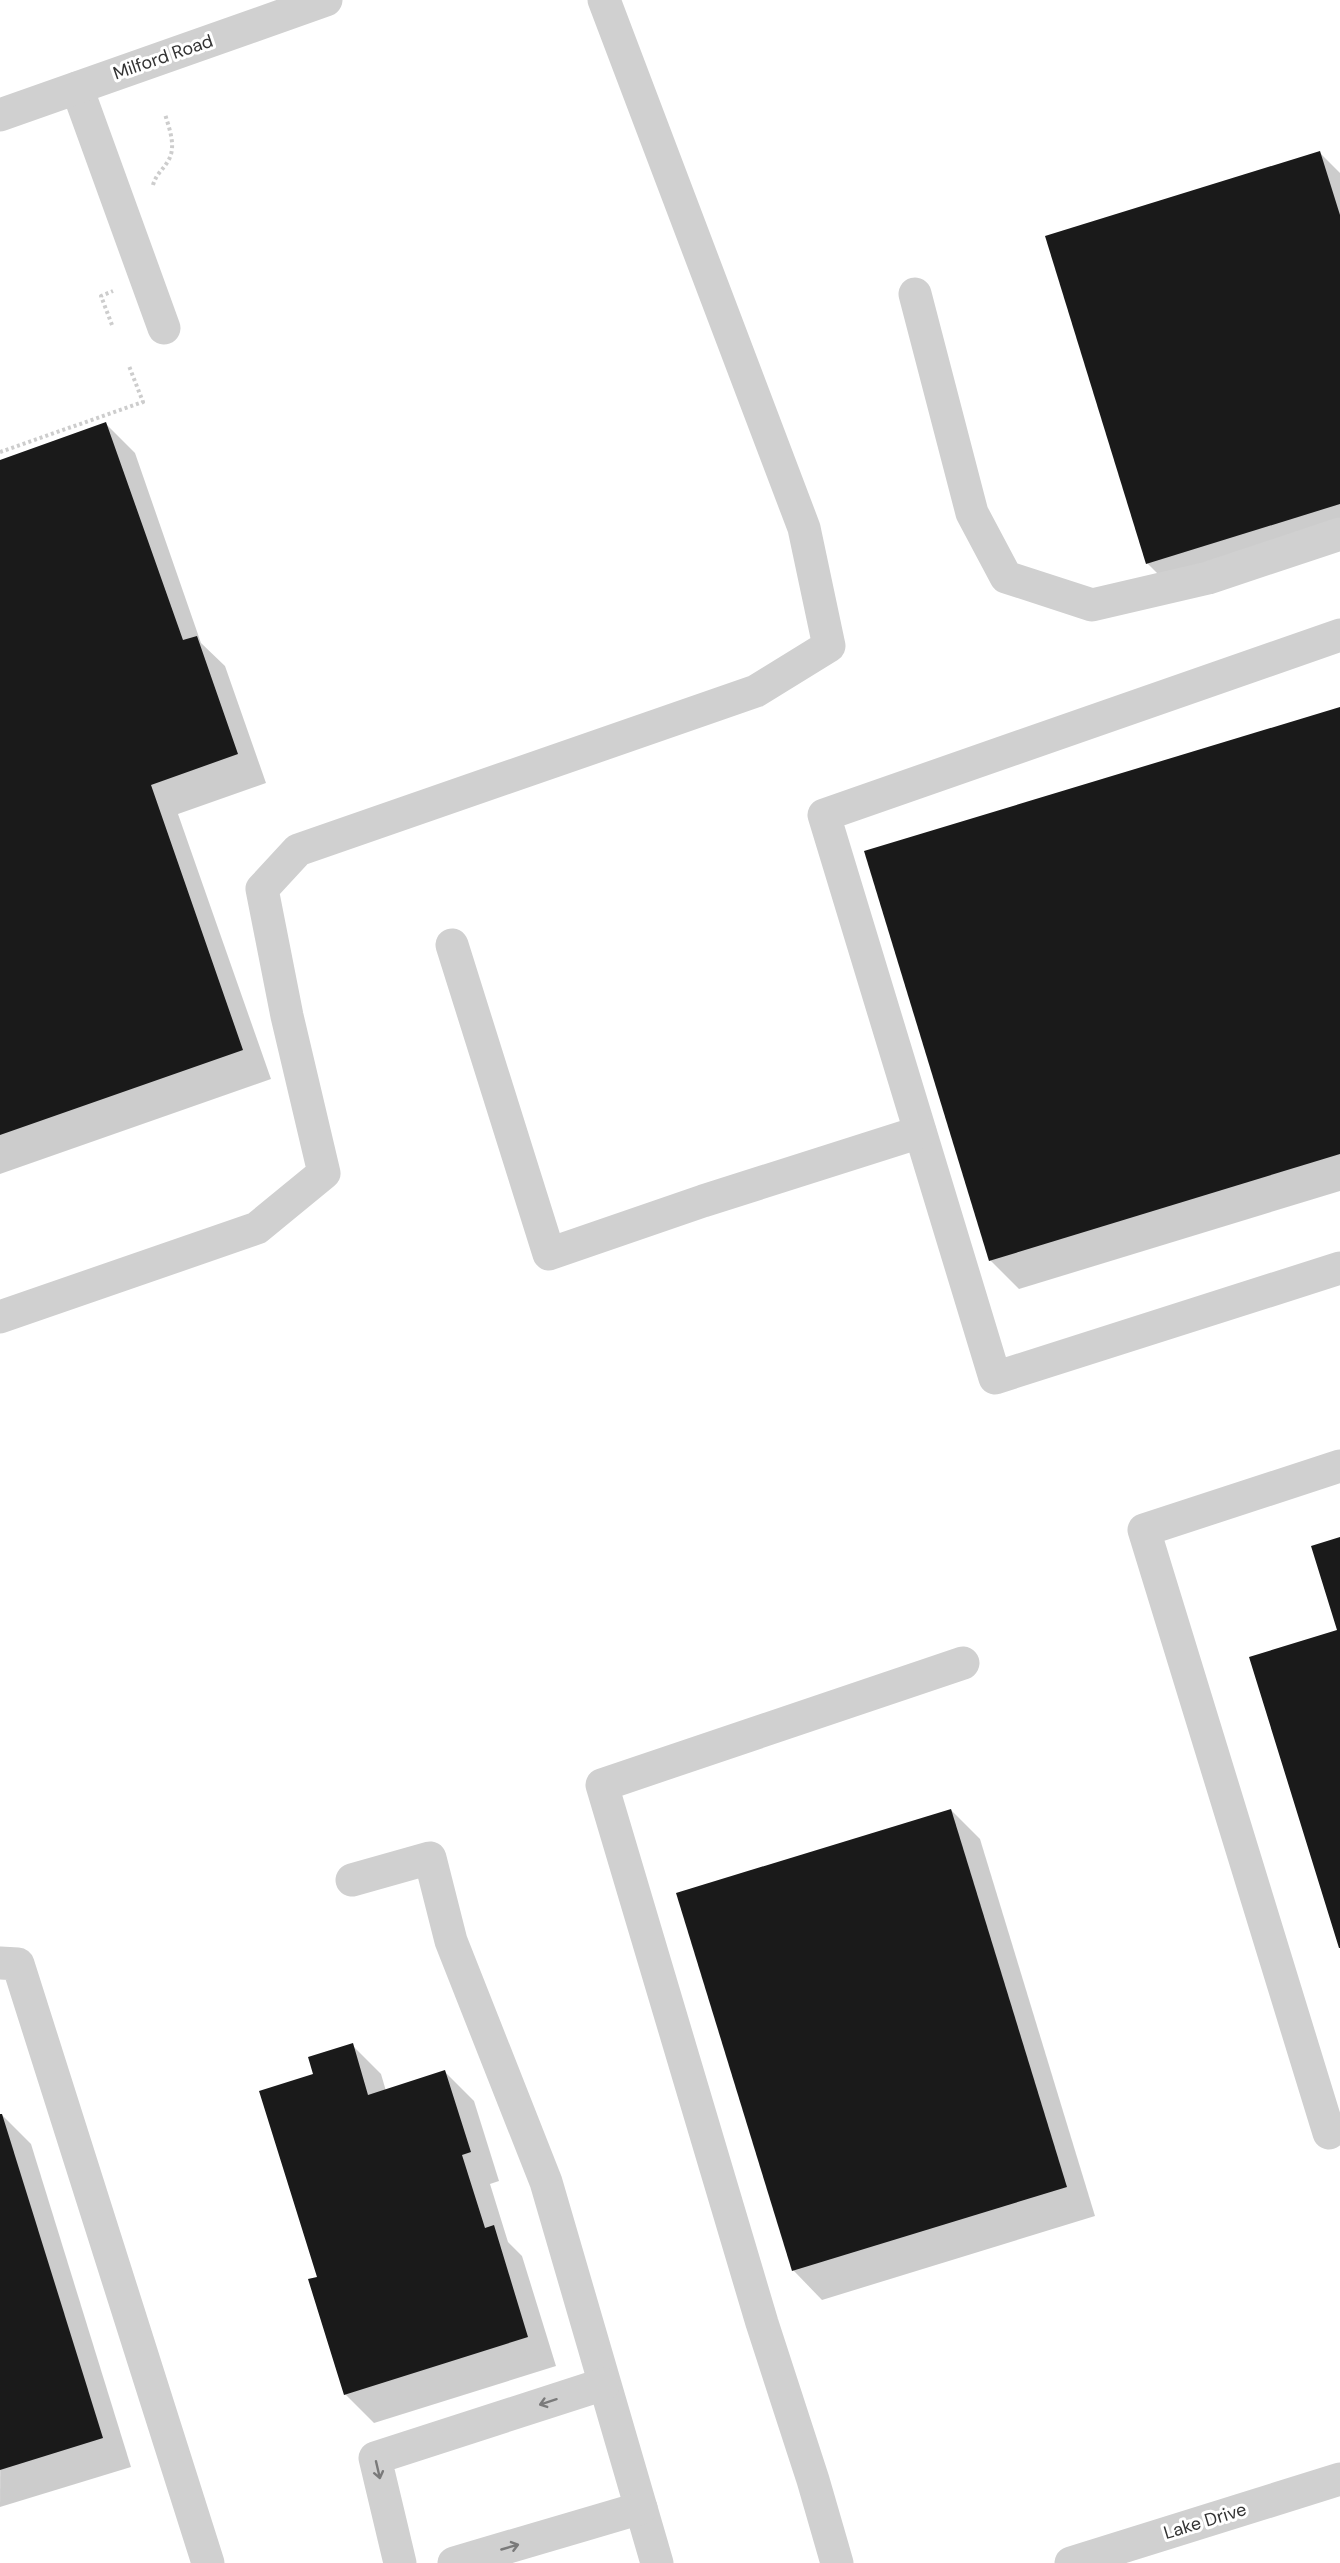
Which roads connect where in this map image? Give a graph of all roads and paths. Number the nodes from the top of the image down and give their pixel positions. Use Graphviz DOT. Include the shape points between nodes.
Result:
graph roads {
  1 [pos="326,0"];
  2 [pos="604,0"];
  3 [pos="77,88"];
  4 [pos="165,114"];
  5 [pos="0,115"];
  6 [pos="150,195"];
  7 [pos="117,290"];
  8 [pos="915,294"];
  9 [pos="112,325"];
  10 [pos="164,328"];
  11 [pos="129,366"];
  12 [pos="0,452"];
  13 [pos="1340,534"];
  14 [pos="1340,635"];
  15 [pos="452,945"];
  16 [pos="920,1132"];
  17 [pos="1340,1268"];
  18 [pos="0,1317"];
  19 [pos="1340,1466"];
  20 [pos="963,1663"];
  21 [pos="352,1881"];
  22 [pos="0,1963"];
  23 [pos="1329,2133"];
  24 [pos="604,2384"];
  25 [pos="1340,2479"];
  26 [pos="641,2508"];
  27 [pos="208,2563"];
  28 [pos="400,2563"];
  29 [pos="454,2563"];
  30 [pos="657,2563"];
  31 [pos="837,2563"];
  32 [pos="1071,2563"];
  1 -- 3 [label="street, Milford Road"];
  2 -- 18 [label="street" via="804,528 830,646 756,691 298,850 262,889 286,1017 324,1173 257,1228"];
  3 -- 5 [label="street, Milford Road"];
  3 -- 10 [label="street"];
  4 -- 6 [label="path" via="172,138 170,159 156,175"];
  7 -- 9 [label="path" via="101,296"];
  8 -- 13 [label="street" via="972,513 1006,577 1092,605 1208,578"];
  11 -- 12 [label="path" via="143,402"];
  14 -- 16 [label="street" via="824,815"];
  15 -- 16 [label="street" via="549,1254 703,1200"];
  16 -- 17 [label="street" via="995,1378"];
  19 -- 23 [label="street" via="1144,1530"];
  20 -- 31 [label="street" via="602,1785"];
  21 -- 24 [label="street" via="430,1858 451,1941 546,2182"];
  22 -- 27 [label="street" via="18,1964"];
  24 -- 26 [label="street"];
  24 -- 28 [label="street, one-way" via="375,2458"];
  25 -- 32 [label="street, Lake Drive"];
  29 -- 26 [label="street, one-way"];
  26 -- 30 [label="street"];
}
